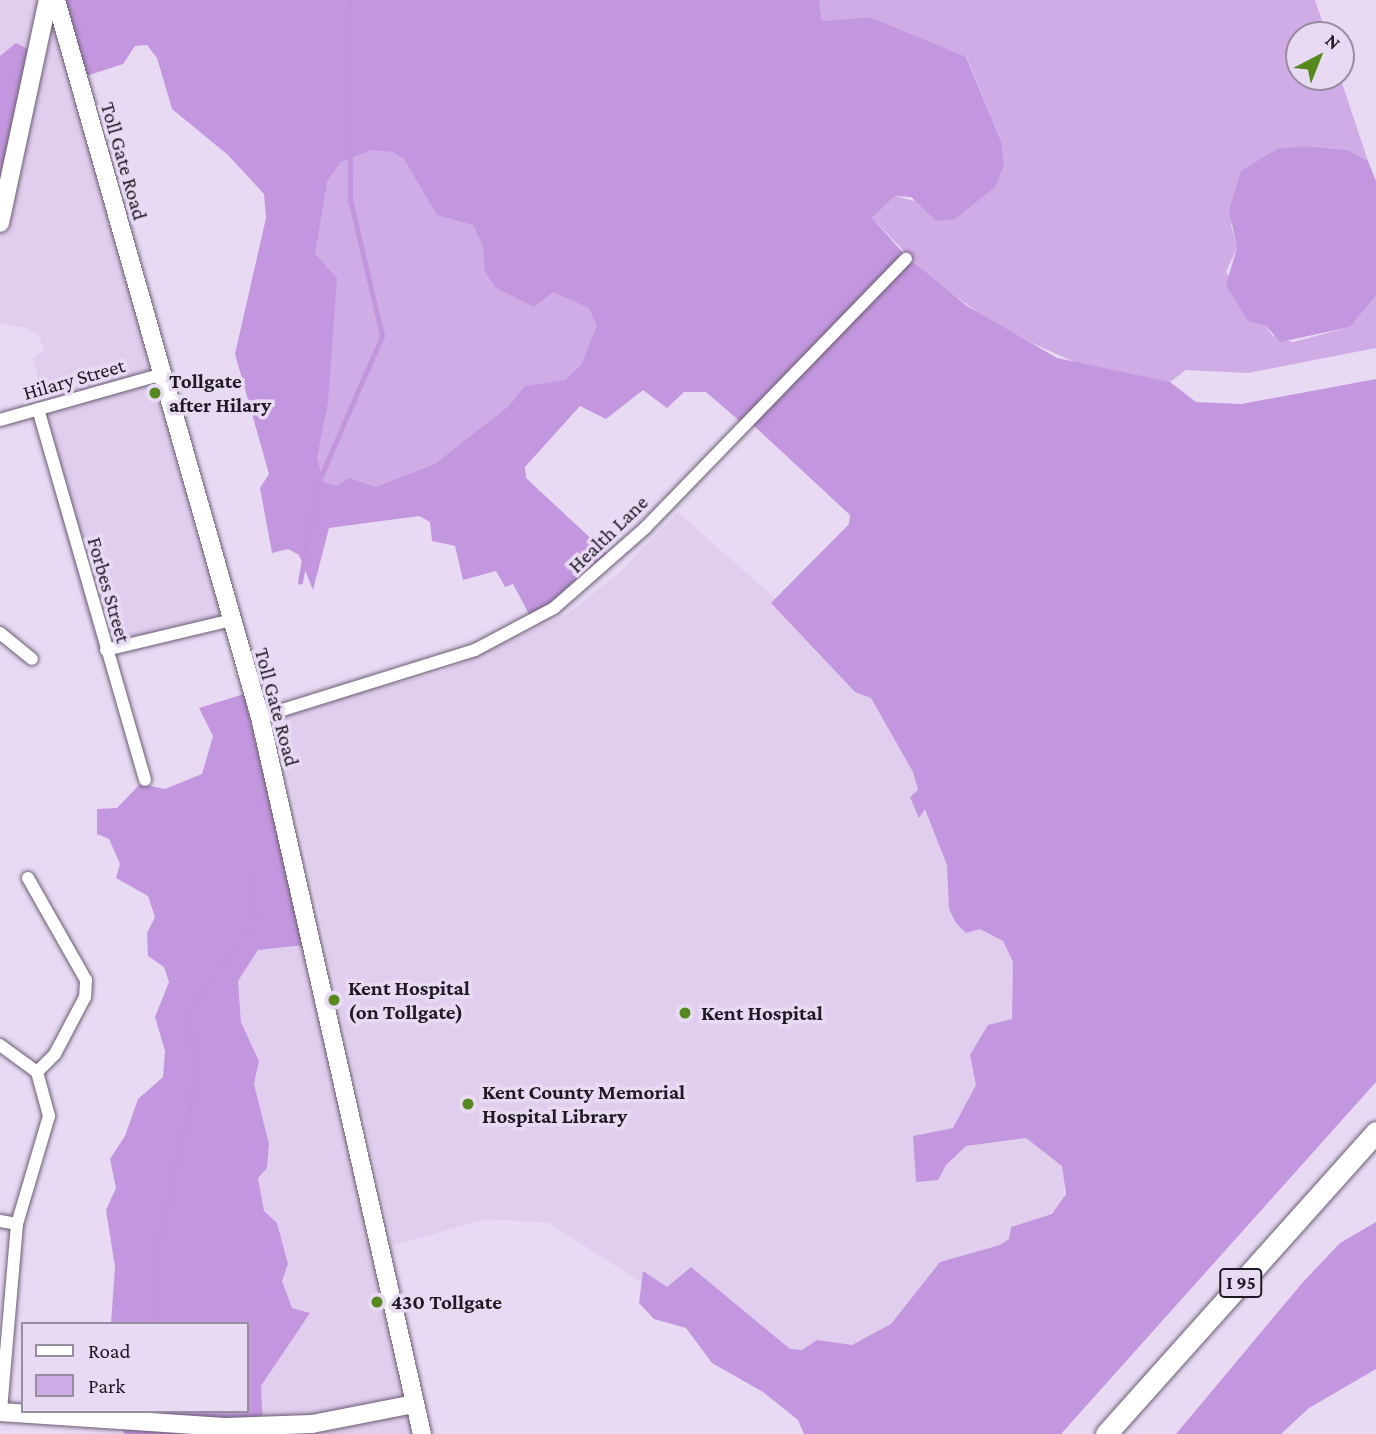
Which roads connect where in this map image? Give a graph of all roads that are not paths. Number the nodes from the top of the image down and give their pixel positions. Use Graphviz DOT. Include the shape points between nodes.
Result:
graph roads {
  1 [pos="48,0"];
  2 [pos="56,0"];
  3 [pos="0,223"];
  4 [pos="906,259"];
  5 [pos="159,375"];
  6 [pos="38,409"];
  7 [pos="0,420"];
  8 [pos="228,621"];
  9 [pos="0,633"];
  10 [pos="106,650"];
  11 [pos="32,659"];
  12 [pos="260,717"];
  13 [pos="145,779"];
  14 [pos="28,878"];
  15 [pos="0,1045"];
  16 [pos="37,1072"];
  17 [pos="1376,1132"];
  18 [pos="0,1221"];
  19 [pos="17,1223"];
  20 [pos="414,1404"];
  21 [pos="1,1412"];
  22 [pos="422,1434"];
  23 [pos="1106,1434"];
  1 -- 3 [label="main road"];
  2 -- 5 [label="main road, Toll Gate Road"];
  4 -- 12 [label="street, Health Lane" via="645,528 554,608 475,650"];
  5 -- 6 [label="street, Hilary Street"];
  5 -- 8 [label="main road, Toll Gate Road"];
  6 -- 7 [label="street, Hilary Street"];
  6 -- 10 [label="street, Forbes Street"];
  8 -- 10 [label="street"];
  8 -- 12 [label="main road, Toll Gate Road"];
  9 -- 11 [label="street"];
  10 -- 13 [label="street, Forbes Street"];
  12 -- 20 [label="main road, Toll Gate Road"];
  14 -- 16 [label="street" via="86,981 85,997 55,1054"];
  15 -- 16 [label="street"];
  16 -- 19 [label="street" via="49,1116"];
  17 -- 23 [label="highway, I 95"];
  18 -- 19 [label="street"];
  19 -- 21 [label="street"];
  20 -- 21 [label="main road" via="312,1423 236,1427"];
  20 -- 22 [label="main road, Toll Gate Road"];
}
